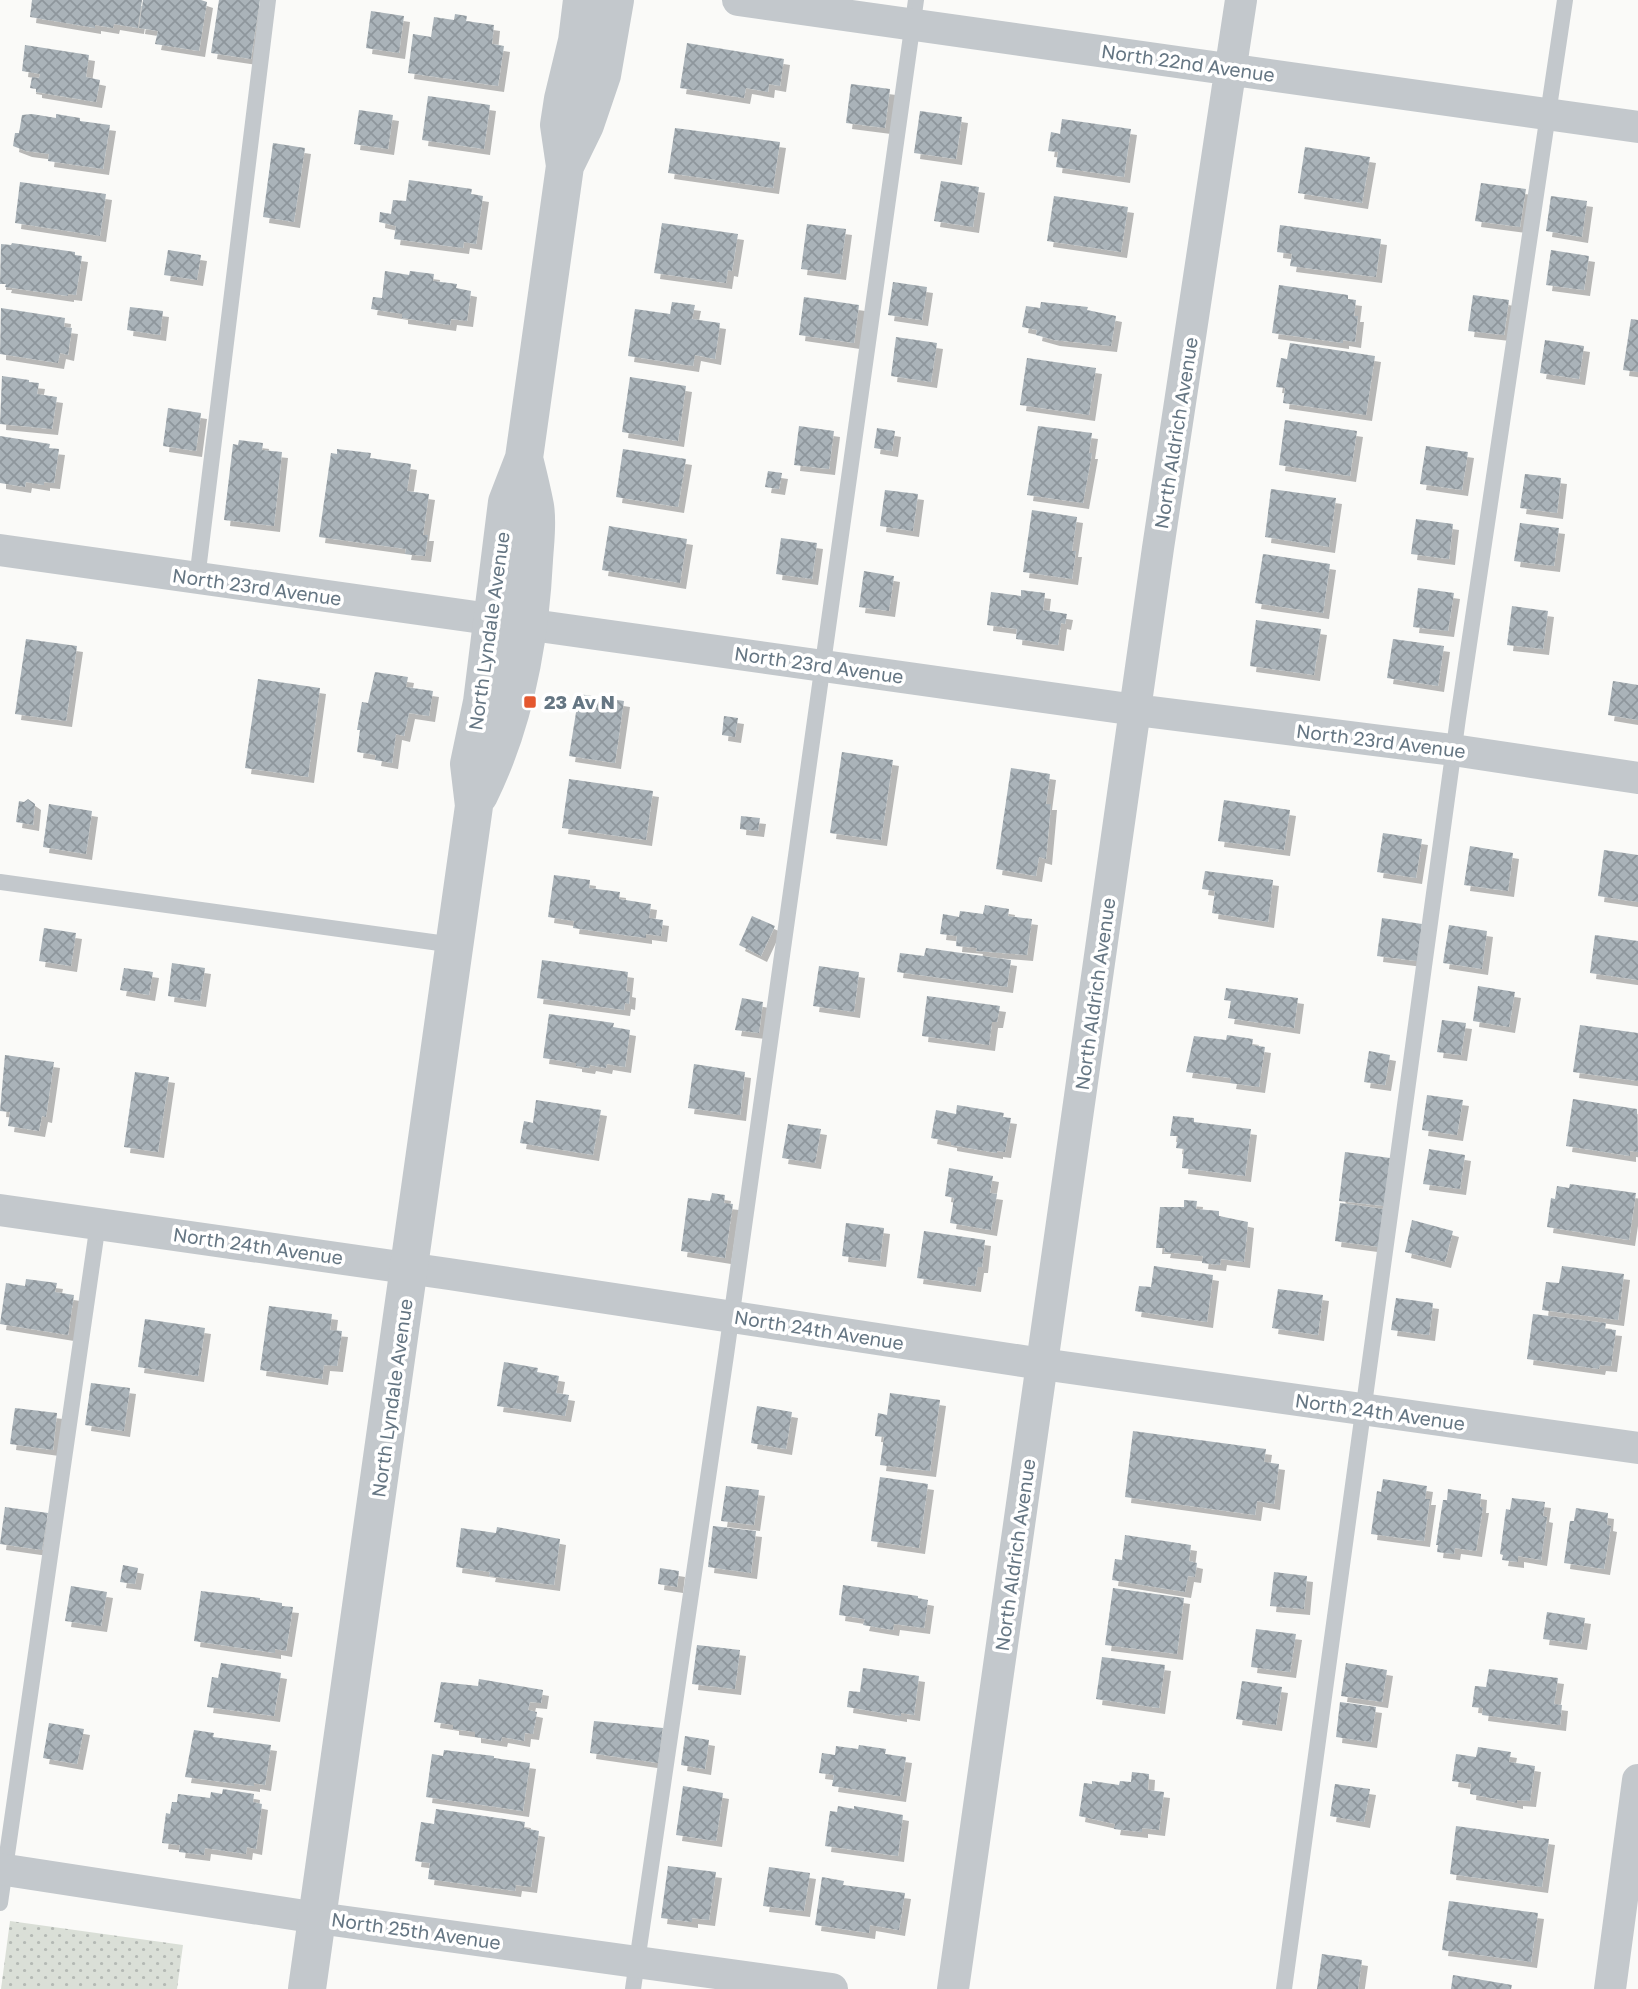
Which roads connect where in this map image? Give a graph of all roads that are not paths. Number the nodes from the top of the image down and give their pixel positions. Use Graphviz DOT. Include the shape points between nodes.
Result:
graph roads {
  1 [pos="268,0"];
  2 [pos="582,0"];
  3 [pos="615,0"];
  4 [pos="738,0"];
  5 [pos="1241,0"];
  6 [pos="1565,0"];
  7 [pos="914,12"];
  8 [pos="1232,69"];
  9 [pos="1549,114"];
  10 [pos="1638,127"];
  11 [pos="565,166"];
  12 [pos="0,550"];
  13 [pos="197,579"];
  14 [pos="510,622"];
  15 [pos="823,666"];
  16 [pos="1136,710"];
  17 [pos="1453,750"];
  18 [pos="1638,778"];
  19 [pos="0,882"];
  20 [pos="454,945"];
  21 [pos="0,1210"];
  22 [pos="98,1223"];
  23 [pos="411,1268"];
  24 [pos="732,1317"];
  25 [pos="1042,1364"];
  26 [pos="1362,1409"];
  27 [pos="1638,1448"];
  28 [pos="1638,1780"];
  29 [pos="2,1869"];
  30 [pos="0,1903"];
  31 [pos="318,1918"];
  32 [pos="635,1975"];
  33 [pos="307,1989"];
  34 [pos="832,1989"];
  35 [pos="953,1989"];
  36 [pos="1284,1989"];
  37 [pos="1610,1989"];
  1 -- 13 [label="lane"];
  2 -- 11 [label="street, North Lyndale Avenue" via="559,125"];
  3 -- 11 [label="street, North Lyndale Avenue" via="602,75"];
  4 -- 7 [label="street, North 22nd Avenue"];
  5 -- 8 [label="street, North Aldrich Avenue"];
  6 -- 9 [label="lane"];
  7 -- 8 [label="street, North 22nd Avenue"];
  7 -- 15 [label="lane"];
  8 -- 9 [label="street, North 22nd Avenue"];
  8 -- 16 [label="street, North Aldrich Avenue"];
  9 -- 10 [label="street, North 22nd Avenue"];
  9 -- 17 [label="lane"];
  11 -- 14 [label="street, North Lyndale Avenue" via="524,458 535,507 533,575"];
  12 -- 13 [label="street, North 23rd Avenue"];
  13 -- 14 [label="street, North 23rd Avenue"];
  14 -- 15 [label="street, North 23rd Avenue"];
  14 -- 20 [label="street, North Lyndale Avenue" via="520,672 495,763 474,806"];
  15 -- 16 [label="street, North 23rd Avenue"];
  15 -- 24 [label="lane"];
  16 -- 17 [label="street, North 23rd Avenue"];
  16 -- 25 [label="street, North Aldrich Avenue"];
  17 -- 18 [label="street, North 23rd Avenue"];
  17 -- 26 [label="lane"];
  19 -- 20 [label="lane"];
  20 -- 23 [label="street, North Lyndale Avenue"];
  21 -- 22 [label="street, North 24th Avenue"];
  22 -- 23 [label="street, North 24th Avenue"];
  22 -- 29 [label="lane"];
  23 -- 24 [label="street, North 24th Avenue"];
  23 -- 31 [label="street, North Lyndale Avenue"];
  24 -- 25 [label="street, North 24th Avenue"];
  24 -- 32 [label="lane"];
  25 -- 26 [label="street, North 24th Avenue"];
  25 -- 35 [label="street, North Aldrich Avenue"];
  26 -- 27 [label="street, North 24th Avenue"];
  26 -- 36 [label="lane"];
  28 -- 37 [label="street"];
  29 -- 30 [label="lane"];
  29 -- 31 [label="street, North 25th Avenue"];
  31 -- 32 [label="street, North 25th Avenue"];
  31 -- 33 [label="street, North Lyndale Avenue"];
  32 -- 34 [label="street, North 25th Avenue"];
}
